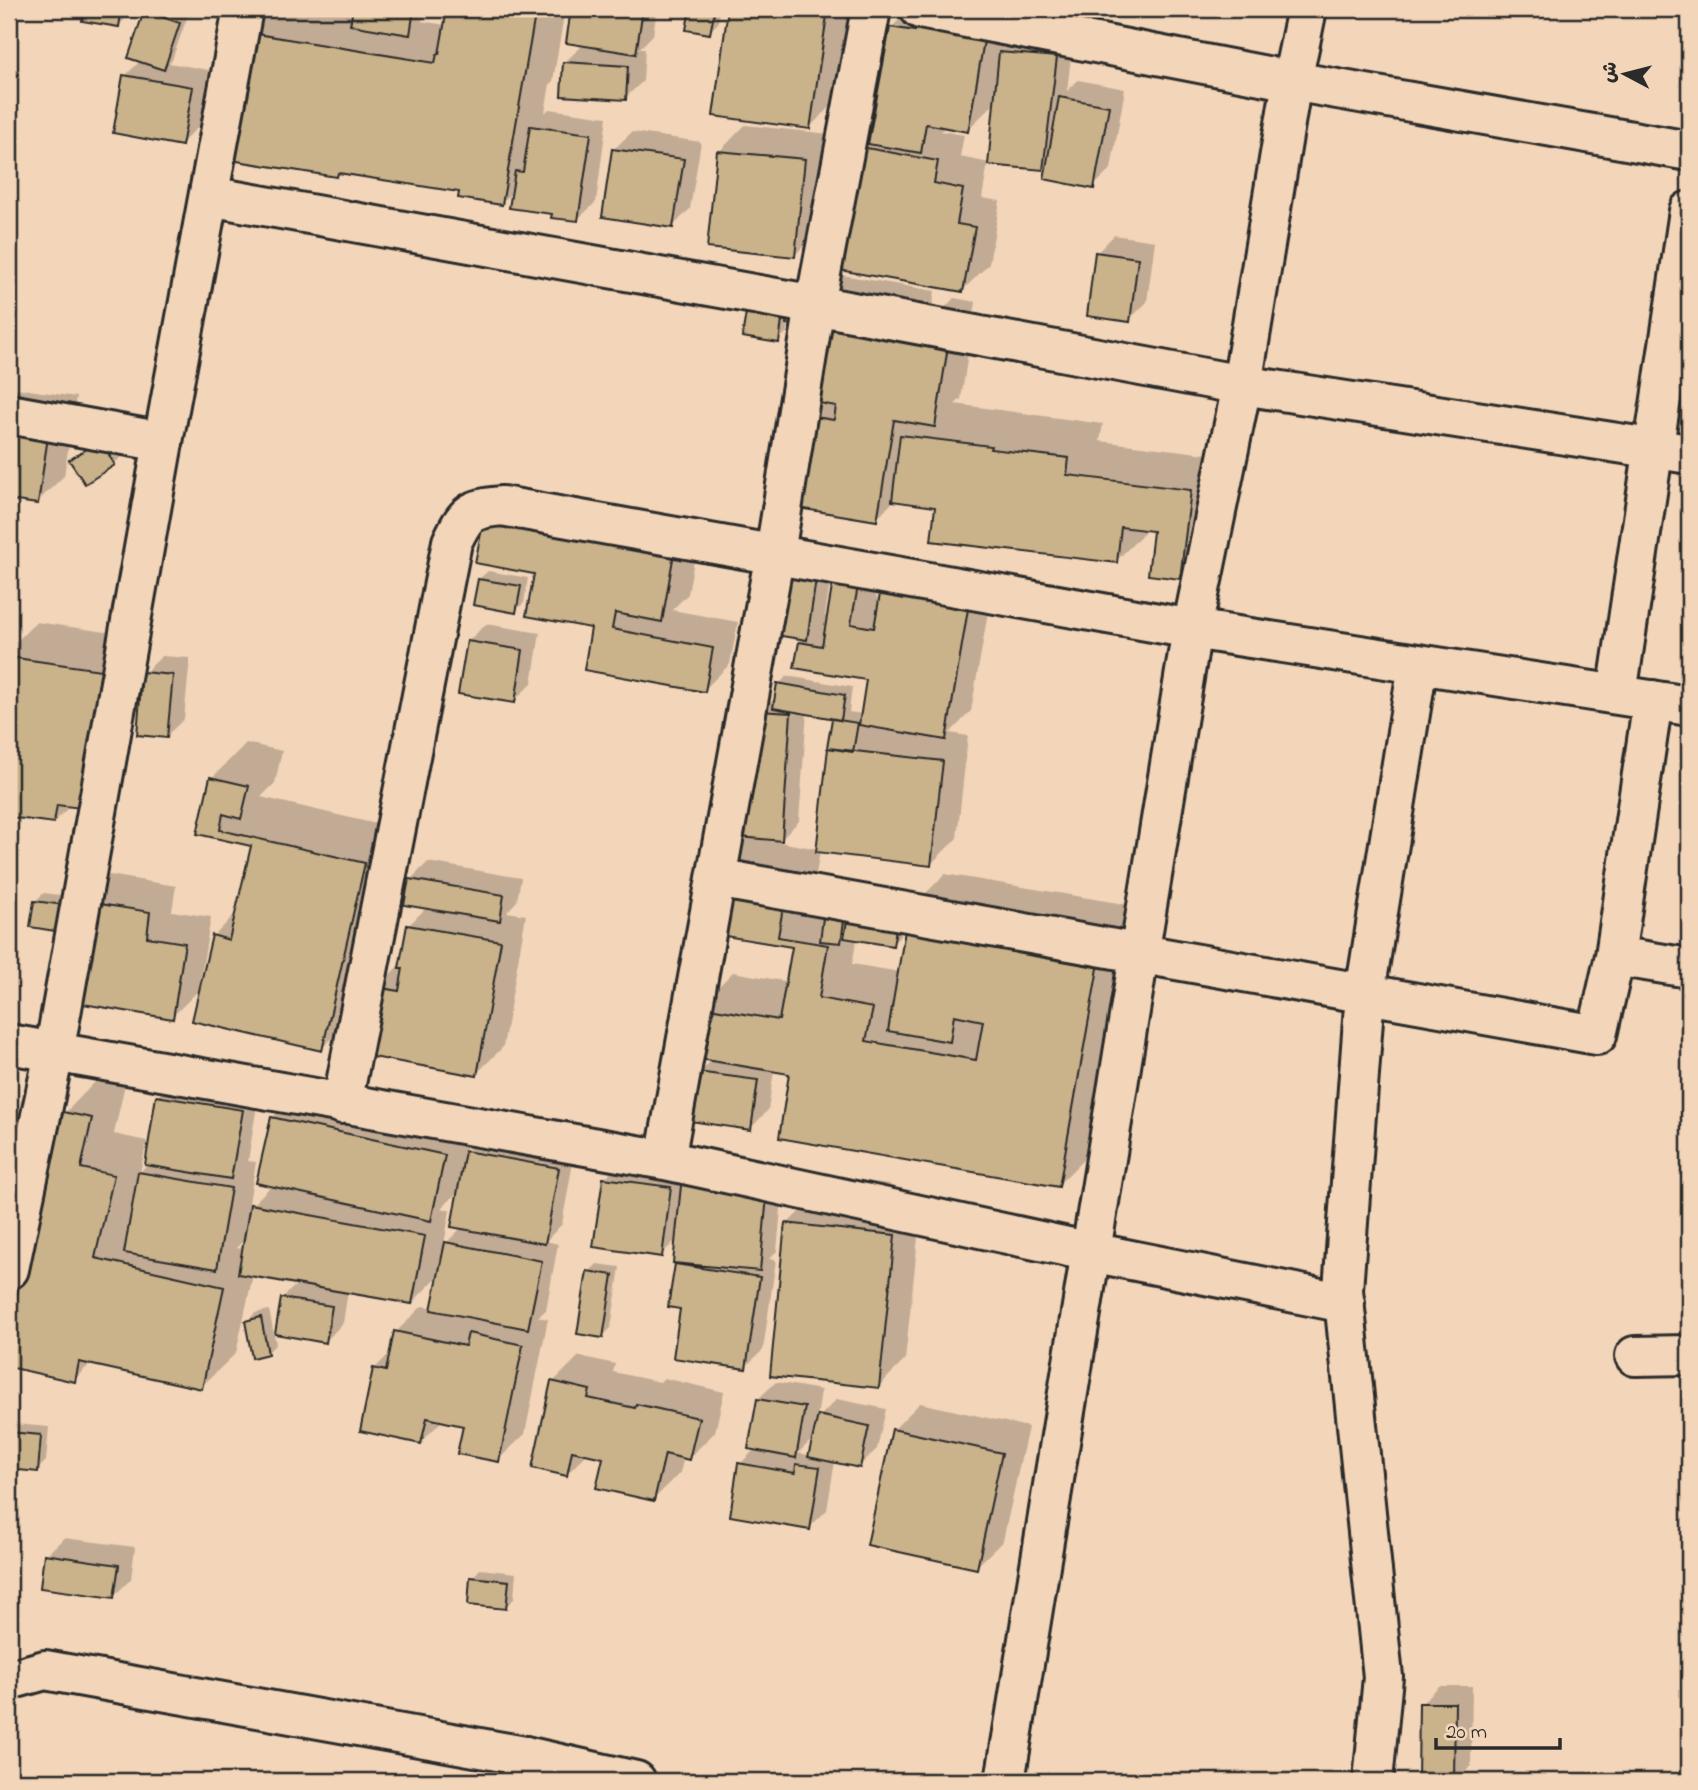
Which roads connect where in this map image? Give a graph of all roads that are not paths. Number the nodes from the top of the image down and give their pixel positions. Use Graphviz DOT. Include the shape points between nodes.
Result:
graph roads {
  1 [pos="243,9"];
  2 [pos="871,9"];
  3 [pos="920,9"];
  4 [pos="1307,9"];
  5 [pos="1292,81"];
  6 [pos="1689,150"];
  7 [pos="209,196"];
  8 [pos="1689,211"];
  9 [pos="814,305"];
  10 [pos="1242,386"];
  11 [pos="9,414"];
  12 [pos="163,442"];
  13 [pos="1652,447"];
  14 [pos="1689,454"];
  15 [pos="775,553"];
  16 [pos="1192,629"];
  17 [pos="1418,664"];
  18 [pos="1653,700"];
  19 [pos="716,878"];
  20 [pos="1139,955"];
  21 [pos="1615,956"];
  22 [pos="1689,968"];
  23 [pos="1365,993"];
  24 [pos="9,1044"];
  25 [pos="54,1053"];
  26 [pos="342,1104"];
  27 [pos="665,1160"];
  28 [pos="1091,1252"];
  29 [pos="9,1269"];
  30 [pos="1345,1303"];
  31 [pos="1689,1355"];
  32 [pos="1635,1356"];
  33 [pos="9,1680"];
  34 [pos="522,1769"];
  35 [pos="636,1781"];
  36 [pos="1005,1781"];
  37 [pos="1373,1781"];
  1 -- 7 [label="street"];
  2 -- 9 [label="street"];
  3 -- 5 [label="street"];
  4 -- 5 [label="street"];
  5 -- 6 [label="street"];
  5 -- 10 [label="street"];
  7 -- 9 [label="street"];
  7 -- 12 [label="street"];
  8 -- 13 [label="street"];
  9 -- 10 [label="street"];
  9 -- 15 [label="street"];
  10 -- 13 [label="street"];
  10 -- 16 [label="street"];
  11 -- 12 [label="street"];
  12 -- 25 [label="street"];
  13 -- 14 [label="street"];
  13 -- 18 [label="street"];
  15 -- 16 [label="street"];
  15 -- 19 [label="street"];
  15 -- 26 [label="street" via="502,506 480,508 465,516 452,542"];
  16 -- 17 [label="street"];
  16 -- 20 [label="street"];
  17 -- 18 [label="street"];
  17 -- 23 [label="street"];
  18 -- 21 [label="street"];
  19 -- 20 [label="street"];
  19 -- 27 [label="street"];
  20 -- 23 [label="street"];
  20 -- 28 [label="street"];
  21 -- 22 [label="street"];
  21 -- 23 [label="street" via="1597,1035"];
  23 -- 30 [label="street"];
  24 -- 25 [label="street"];
  25 -- 26 [label="street"];
  25 -- 29 [label="street"];
  26 -- 27 [label="street"];
  27 -- 28 [label="street"];
  28 -- 30 [label="street"];
  28 -- 36 [label="street"];
  30 -- 37 [label="street" via="1384,1677"];
  31 -- 32 [label="street"];
  33 -- 34 [label="street" via="45,1670"];
  34 -- 35 [label="street"];
}
